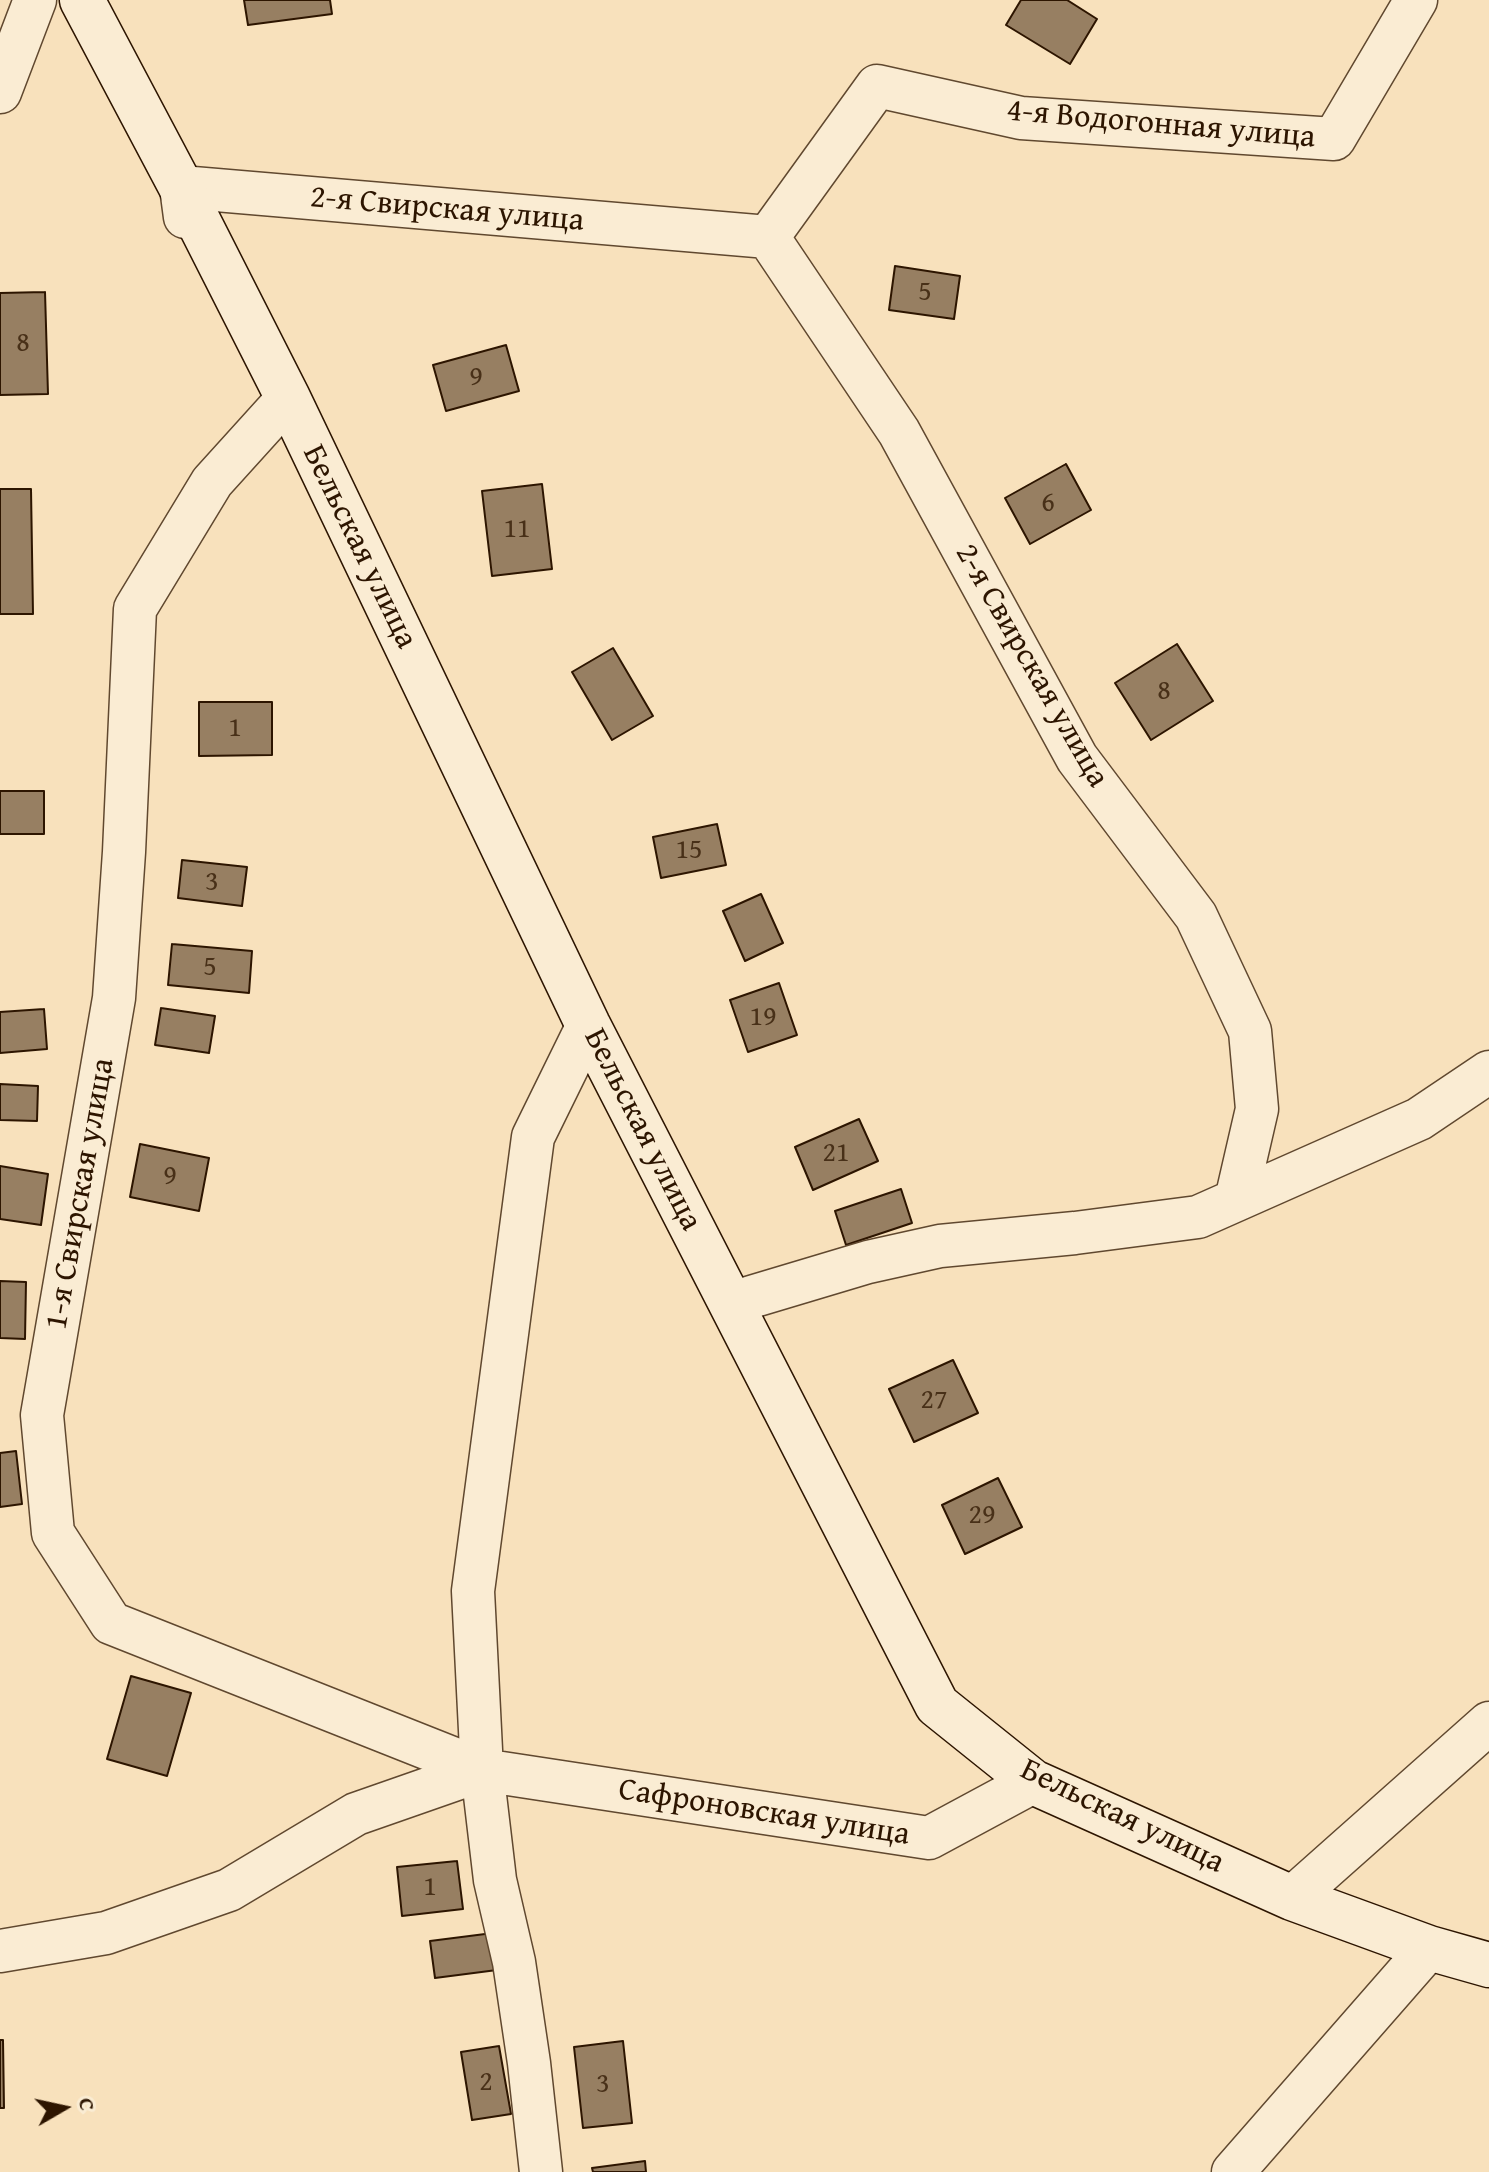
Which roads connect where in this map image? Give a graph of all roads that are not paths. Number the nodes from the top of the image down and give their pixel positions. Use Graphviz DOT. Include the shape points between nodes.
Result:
graph roads {
  1 [pos="35,0"];
  2 [pos="82,0"];
  3 [pos="1416,0"];
  4 [pos="0,92"];
  5 [pos="181,187"];
  6 [pos="768,237"];
  7 [pos="189,242"];
  8 [pos="288,398"];
  9 [pos="588,1025"];
  10 [pos="1489,1072"];
  11 [pos="1236,1200"];
  12 [pos="731,1303"];
  13 [pos="1489,1723"];
  14 [pos="482,1770"];
  15 [pos="1033,1782"];
  16 [pos="1292,1898"];
  17 [pos="1429,1948"];
  18 [pos="0,1951"];
  19 [pos="1489,1965"];
  20 [pos="541,2172"];
  21 [pos="1233,2172"];
  1 -- 4 [label="street"];
  2 -- 5 [label="street, Бельская улица"];
  3 -- 6 [label="street, 4-я Водогонная улица" via="1334,139 1021,118 877,86"];
  5 -- 6 [label="street, 2-я Свирская улица"];
  5 -- 7 [label="street"];
  5 -- 8 [label="street, Бельская улица"];
  6 -- 11 [label="street, 2-я Свирская улица" via="899,432 1077,758 1196,916 1250,1031 1257,1109"];
  8 -- 9 [label="street, Бельская улица"];
  8 -- 14 [label="street, 1-я Свирская улица" via="212,482 135,609 114,998 42,1415 53,1533 111,1623"];
  9 -- 12 [label="street, Бельская улица"];
  9 -- 14 [label="street" via="533,1137 473,1591"];
  10 -- 11 [label="street" via="1419,1119"];
  11 -- 12 [label="street" via="1198,1217 940,1246"];
  12 -- 15 [label="street, Бельская улица" via="937,1705"];
  13 -- 16 [label="street"];
  14 -- 15 [label="street, Сафроновская улица" via="929,1838"];
  14 -- 18 [label="street, Сафроновская улица" via="356,1814 229,1890 106,1933"];
  14 -- 20 [label="street"];
  15 -- 16 [label="street, Бельская улица"];
  16 -- 17 [label="street, Бельская улица"];
  17 -- 19 [label="street, Бельская улица"];
  17 -- 21 [label="street"];
}
